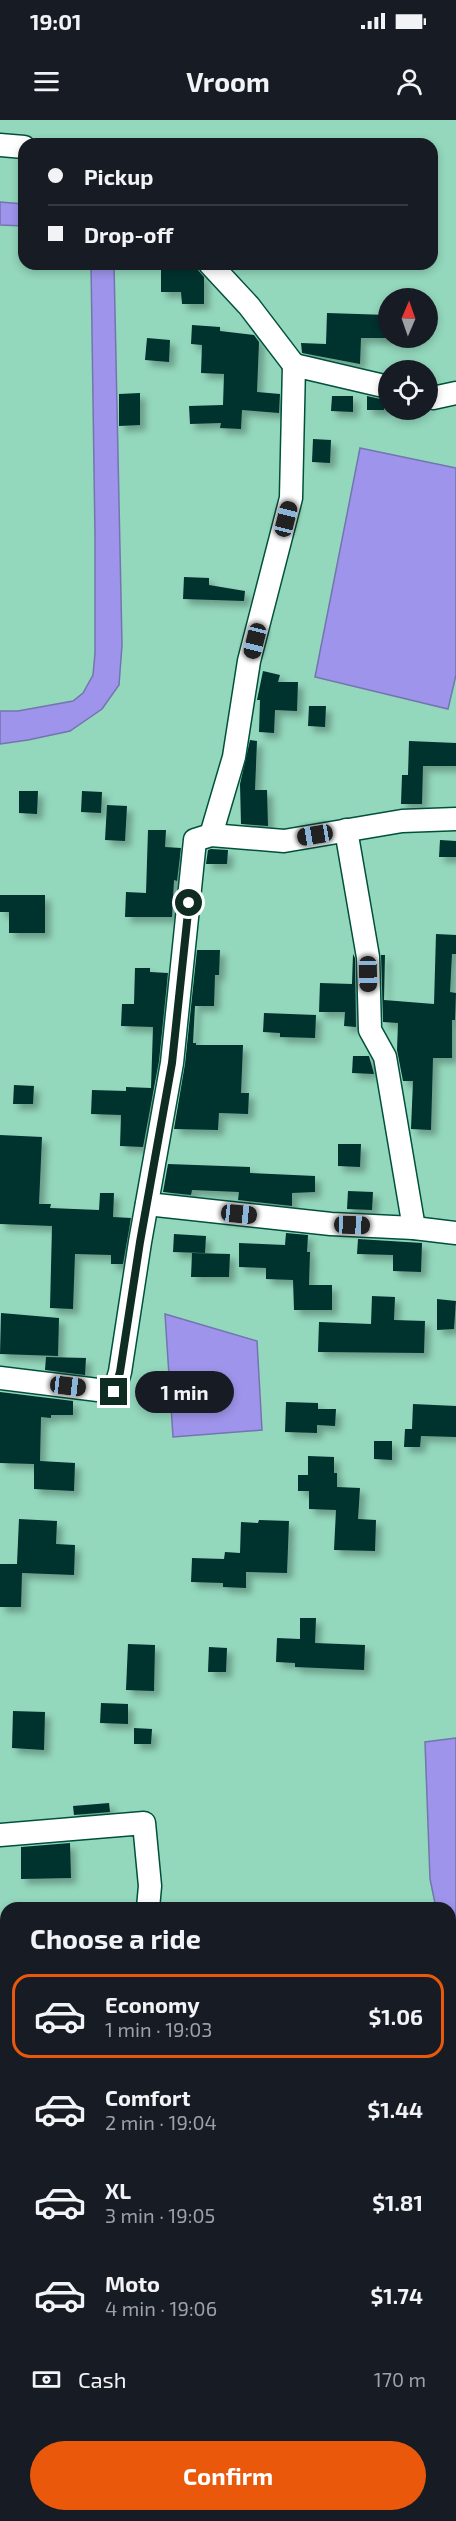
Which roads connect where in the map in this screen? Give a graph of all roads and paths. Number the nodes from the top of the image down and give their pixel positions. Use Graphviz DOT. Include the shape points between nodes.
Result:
graph roads {
  1 [pos="0,145"];
  2 [pos="18,146"];
  3 [pos="216,270"];
  4 [pos="294,365"];
  5 [pos="378,385"];
  6 [pos="456,393"];
  7 [pos="438,397"];
  8 [pos="456,819"];
  9 [pos="346,830"];
  10 [pos="211,835"];
  11 [pos="147,1204"];
  12 [pos="414,1228"];
  13 [pos="456,1233"];
  14 [pos="0,1378"];
  15 [pos="0,1835"];
  16 [pos="149,1902"];
  1 -- 2 [label="street"];
  3 -- 4 [label="street"];
  4 -- 5 [label="street"];
  4 -- 10 [label="street" via="291,498 249,661 234,757"];
  6 -- 7 [label="street"];
  8 -- 9 [label="street" via="402,821"];
  9 -- 10 [label="street" via="284,840"];
  9 -- 12 [label="street" via="368,957 370,1030 385,1057"];
  10 -- 11 [label="street" via="195,840 172,1063"];
  11 -- 12 [label="street" via="331,1224"];
  11 -- 14 [label="street" via="114,1392"];
  12 -- 13 [label="street"];
  15 -- 16 [label="street" via="144,1822"];
}
